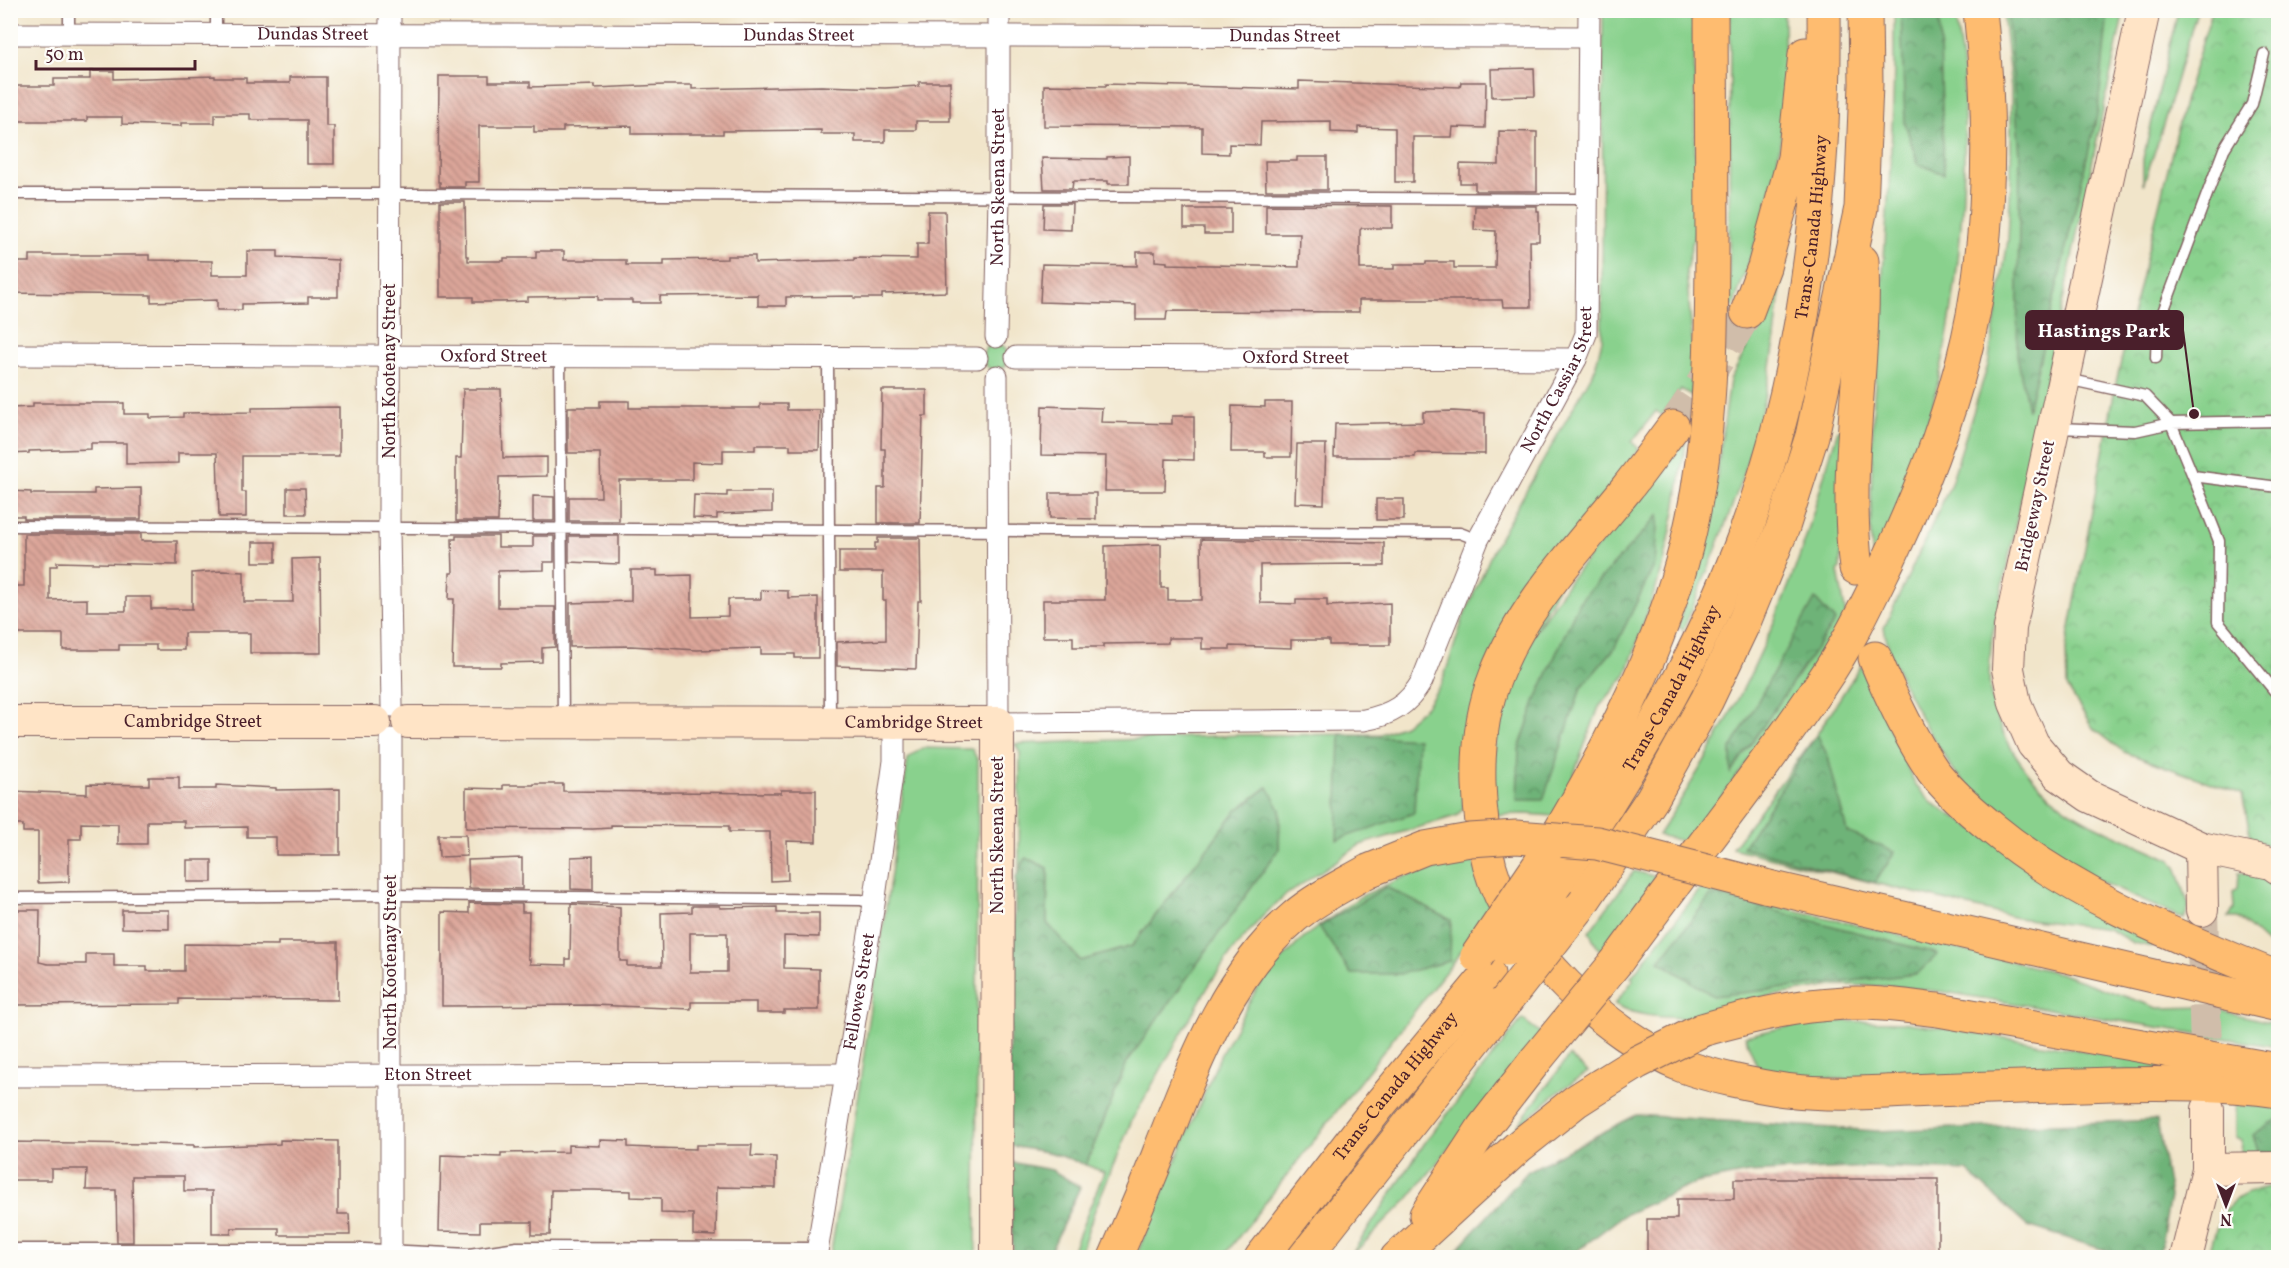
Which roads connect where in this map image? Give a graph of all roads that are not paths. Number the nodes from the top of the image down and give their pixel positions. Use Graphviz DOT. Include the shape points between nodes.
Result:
graph roads {
  1 [pos="69,10"];
  2 [pos="216,10"];
  3 [pos="390,10"];
  4 [pos="999,10"];
  5 [pos="1589,10"];
  6 [pos="1711,10"];
  7 [pos="1808,10"];
  8 [pos="1824,10"];
  9 [pos="1865,10"];
  10 [pos="1980,10"];
  11 [pos="2144,10"];
  12 [pos="10,34"];
  13 [pos="69,34"];
  14 [pos="216,34"];
  15 [pos="390,36"];
  16 [pos="999,37"];
  17 [pos="1588,37"];
  18 [pos="2264,54"];
  19 [pos="10,194"];
  20 [pos="390,194"];
  21 [pos="999,196"];
  22 [pos="1587,199"];
  23 [pos="1861,208"];
  24 [pos="1747,312"];
  25 [pos="996,337"];
  26 [pos="10,355"];
  27 [pos="390,355"];
  28 [pos="560,357"];
  29 [pos="828,357"];
  30 [pos="1016,357"];
  31 [pos="2156,357"];
  32 [pos="977,358"];
  33 [pos="1576,359"];
  34 [pos="997,376"];
  35 [pos="2064,378"];
  36 [pos="2278,421"];
  37 [pos="2171,423"];
  38 [pos="1673,427"];
  39 [pos="2054,428"];
  40 [pos="2193,476"];
  41 [pos="2278,487"];
  42 [pos="10,525"];
  43 [pos="389,529"];
  44 [pos="561,529"];
  45 [pos="830,530"];
  46 [pos="997,530"];
  47 [pos="1478,540"];
  48 [pos="1856,568"];
  49 [pos="1875,657"];
  50 [pos="2278,695"];
  51 [pos="1413,696"];
  52 [pos="10,722"];
  53 [pos="391,722"];
  54 [pos="563,722"];
  55 [pos="830,723"];
  56 [pos="894,723"];
  57 [pos="998,723"];
  58 [pos="2201,848"];
  59 [pos="2278,868"];
  60 [pos="1551,869"];
  61 [pos="391,895"];
  62 [pos="10,898"];
  63 [pos="874,904"];
  64 [pos="2202,910"];
  65 [pos="2278,978"];
  66 [pos="2278,1005"];
  67 [pos="2278,1070"];
  68 [pos="847,1074"];
  69 [pos="391,1075"];
  70 [pos="10,1076"];
  71 [pos="2278,1091"];
  72 [pos="2208,1109"];
  73 [pos="2278,1168"];
  74 [pos="2208,1169"];
  75 [pos="10,1249"];
  76 [pos="391,1254"];
  77 [pos="817,1254"];
  78 [pos="997,1257"];
  79 [pos="1115,1257"];
  80 [pos="1261,1257"];
  81 [pos="1304,1257"];
  82 [pos="1398,1257"];
  83 [pos="2186,1257"];
  1 -- 13 [label="lane"];
  2 -- 14 [label="lane"];
  3 -- 15 [label="street, North Kootenay Street"];
  4 -- 16 [label="street, North Skeena Street"];
  5 -- 17 [label="street, North Cassiar Street"];
  6 -- 60 [label="highway" via="1712,315 1710,385 1698,486 1682,562 1657,636 1617,730 1576,805"];
  7 -- 24 [label="highway" via="1794,158 1767,258"];
  8 -- 60 [label="highway, Trans-Canada Highway" via="1825,88 1819,189 1785,407 1765,473 1737,555 1697,646 1617,791"];
  9 -- 23 [label="highway, Trans-Canada Highway"];
  10 -- 82 [label="highway, bridge" via="1988,152 1985,228 1973,316 1956,382 1912,510 1853,632 1821,684 1617,961 1483,1128"];
  11 -- 35 [label="street, Bridgeway Street"];
  12 -- 13 [label="street, Dundas Street"];
  13 -- 14 [label="street, Dundas Street"];
  14 -- 15 [label="street, Dundas Street"];
  15 -- 16 [label="street, Dundas Street"];
  15 -- 20 [label="street, North Kootenay Street"];
  16 -- 17 [label="street, Dundas Street"];
  16 -- 21 [label="street, North Skeena Street"];
  17 -- 22 [label="street, North Cassiar Street"];
  18 -- 31 [label="lane" via="2252,104 2224,149 2157,328"];
  19 -- 20 [label="lane"];
  20 -- 21 [label="lane"];
  20 -- 27 [label="street, North Kootenay Street"];
  21 -- 22 [label="lane"];
  21 -- 25 [label="street, North Skeena Street"];
  22 -- 33 [label="street, North Cassiar Street" via="1586,333"];
  23 -- 48 [label="highway" via="1864,307 1852,517"];
  23 -- 81 [label="highway, Trans-Canada Highway, bridge" via="1812,436 1783,527 1707,700 1652,799 1577,910"];
  25 -- 30 [label="street" via="1010,343"];
  25 -- 32 [label="street" via="983,343"];
  26 -- 27 [label="street, Oxford Street"];
  27 -- 28 [label="street, Oxford Street"];
  27 -- 43 [label="street, North Kootenay Street"];
  28 -- 29 [label="street, Oxford Street"];
  28 -- 44 [label="lane"];
  29 -- 32 [label="street, Oxford Street"];
  29 -- 45 [label="lane"];
  30 -- 33 [label="street, Oxford Street"];
  30 -- 34 [label="street" via="1011,370"];
  32 -- 34 [label="street" via="983,371"];
  33 -- 47 [label="street, North Cassiar Street"];
  34 -- 46 [label="street, North Skeena Street"];
  35 -- 37 [label="lane" via="2145,396"];
  35 -- 39 [label="street, Bridgeway Street"];
  36 -- 37 [label="lane"];
  37 -- 39 [label="lane" via="2135,431"];
  37 -- 40 [label="lane"];
  38 -- 71 [label="highway" via="1533,605 1509,644 1484,714 1480,796 1491,869 1526,937 1557,976 1614,1027 1683,1066 1785,1090 1871,1093 2190,1084"];
  39 -- 58 [label="street, Bridgeway Street" via="2010,627 2007,669 2015,703 2033,744 2059,775 2089,796"];
  40 -- 41 [label="lane"];
  40 -- 50 [label="lane" via="2218,541 2218,622"];
  42 -- 43 [label="lane"];
  43 -- 44 [label="lane"];
  43 -- 53 [label="street, North Kootenay Street"];
  44 -- 45 [label="lane"];
  44 -- 54 [label="lane"];
  45 -- 46 [label="lane"];
  45 -- 55 [label="lane"];
  46 -- 47 [label="lane" via="1460,533"];
  46 -- 57 [label="street, North Skeena Street"];
  47 -- 51 [label="street, North Cassiar Street"];
  49 -- 65 [label="highway" via="1892,700 1934,772 1964,806 2025,856 2087,894"];
  51 -- 57 [label="street, Cambridge Street" via="1396,710 1364,720"];
  52 -- 53 [label="street, Cambridge Street"];
  53 -- 54 [label="street, Cambridge Street"];
  53 -- 61 [label="street, North Kootenay Street"];
  54 -- 55 [label="street, Cambridge Street"];
  55 -- 56 [label="street, Cambridge Street"];
  56 -- 57 [label="street, Cambridge Street"];
  56 -- 63 [label="street, Fellowes Street" via="894,761"];
  57 -- 78 [label="street, North Skeena Street"];
  58 -- 59 [label="street, Bridgeway Street" via="2271,863"];
  58 -- 64 [label="street"];
  60 -- 80 [label="highway, Trans-Canada Highway, bridge" via="1381,1103"];
  61 -- 62 [label="lane"];
  61 -- 63 [label="lane" via="861,900"];
  61 -- 69 [label="street, North Kootenay Street"];
  63 -- 68 [label="street, Fellowes Street"];
  66 -- 79 [label="highway, bridge" via="1597,843 1516,837 1425,848 1368,871 1294,917 1245,973 1204,1045"];
  67 -- 82 [label="highway, bridge" via="1881,1003 1833,1004 1742,1018 1702,1030 1638,1062 1576,1101 1518,1147"];
  68 -- 69 [label="street, Eton Street"];
  68 -- 77 [label="street, Fellowes Street"];
  69 -- 70 [label="street, Eton Street"];
  69 -- 76 [label="street, North Kootenay Street"];
  72 -- 74 [label="street"];
  73 -- 74 [label="street"];
  74 -- 83 [label="street"];
  75 -- 76 [label="lane" via="365,1249"];
  76 -- 77 [label="lane" via="469,1254 529,1247 807,1248"];
}
